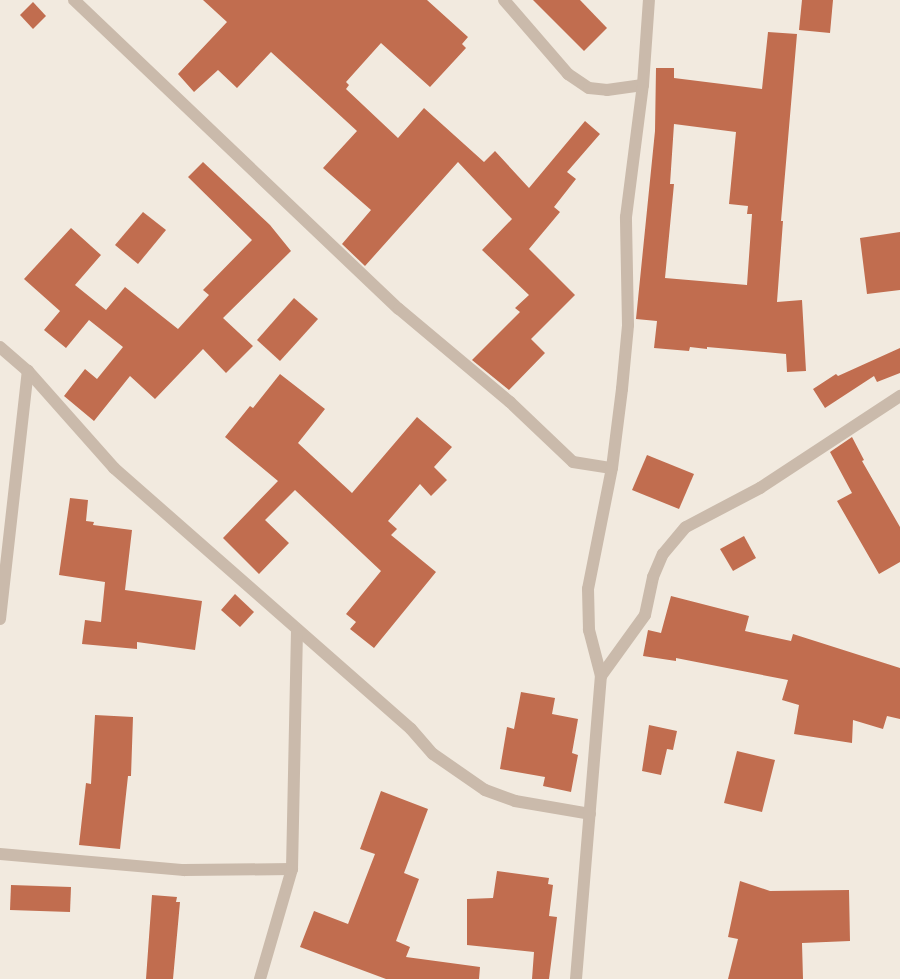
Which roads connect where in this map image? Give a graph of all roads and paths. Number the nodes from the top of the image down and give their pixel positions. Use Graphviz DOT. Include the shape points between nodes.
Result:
graph roads {
  1 [pos="74,0"];
  2 [pos="504,0"];
  3 [pos="649,0"];
  4 [pos="643,85"];
  5 [pos="0,347"];
  6 [pos="28,371"];
  7 [pos="900,396"];
  8 [pos="612,468"];
  9 [pos="0,619"];
  10 [pos="297,631"];
  11 [pos="601,676"];
  12 [pos="590,814"];
  13 [pos="0,854"];
  14 [pos="292,869"];
  15 [pos="260,979"];
  16 [pos="576,979"];
  1 -- 8 [label="street" via="399,309 510,402 573,462"];
  2 -- 4 [label="street" via="568,74 589,88 607,90"];
  3 -- 4 [label="street"];
  4 -- 8 [label="street" via="626,217 628,325"];
  5 -- 6 [label="street"];
  6 -- 9 [label="street"];
  6 -- 10 [label="street" via="114,468"];
  7 -- 11 [label="street" via="760,488 686,526 663,554 653,577 644,615"];
  8 -- 11 [label="street" via="588,589 589,630"];
  10 -- 12 [label="street" via="467,780 515,801"];
  10 -- 14 [label="street"];
  11 -- 12 [label="street"];
  12 -- 16 [label="street"];
  13 -- 14 [label="street" via="184,870"];
  14 -- 15 [label="street"];
}
